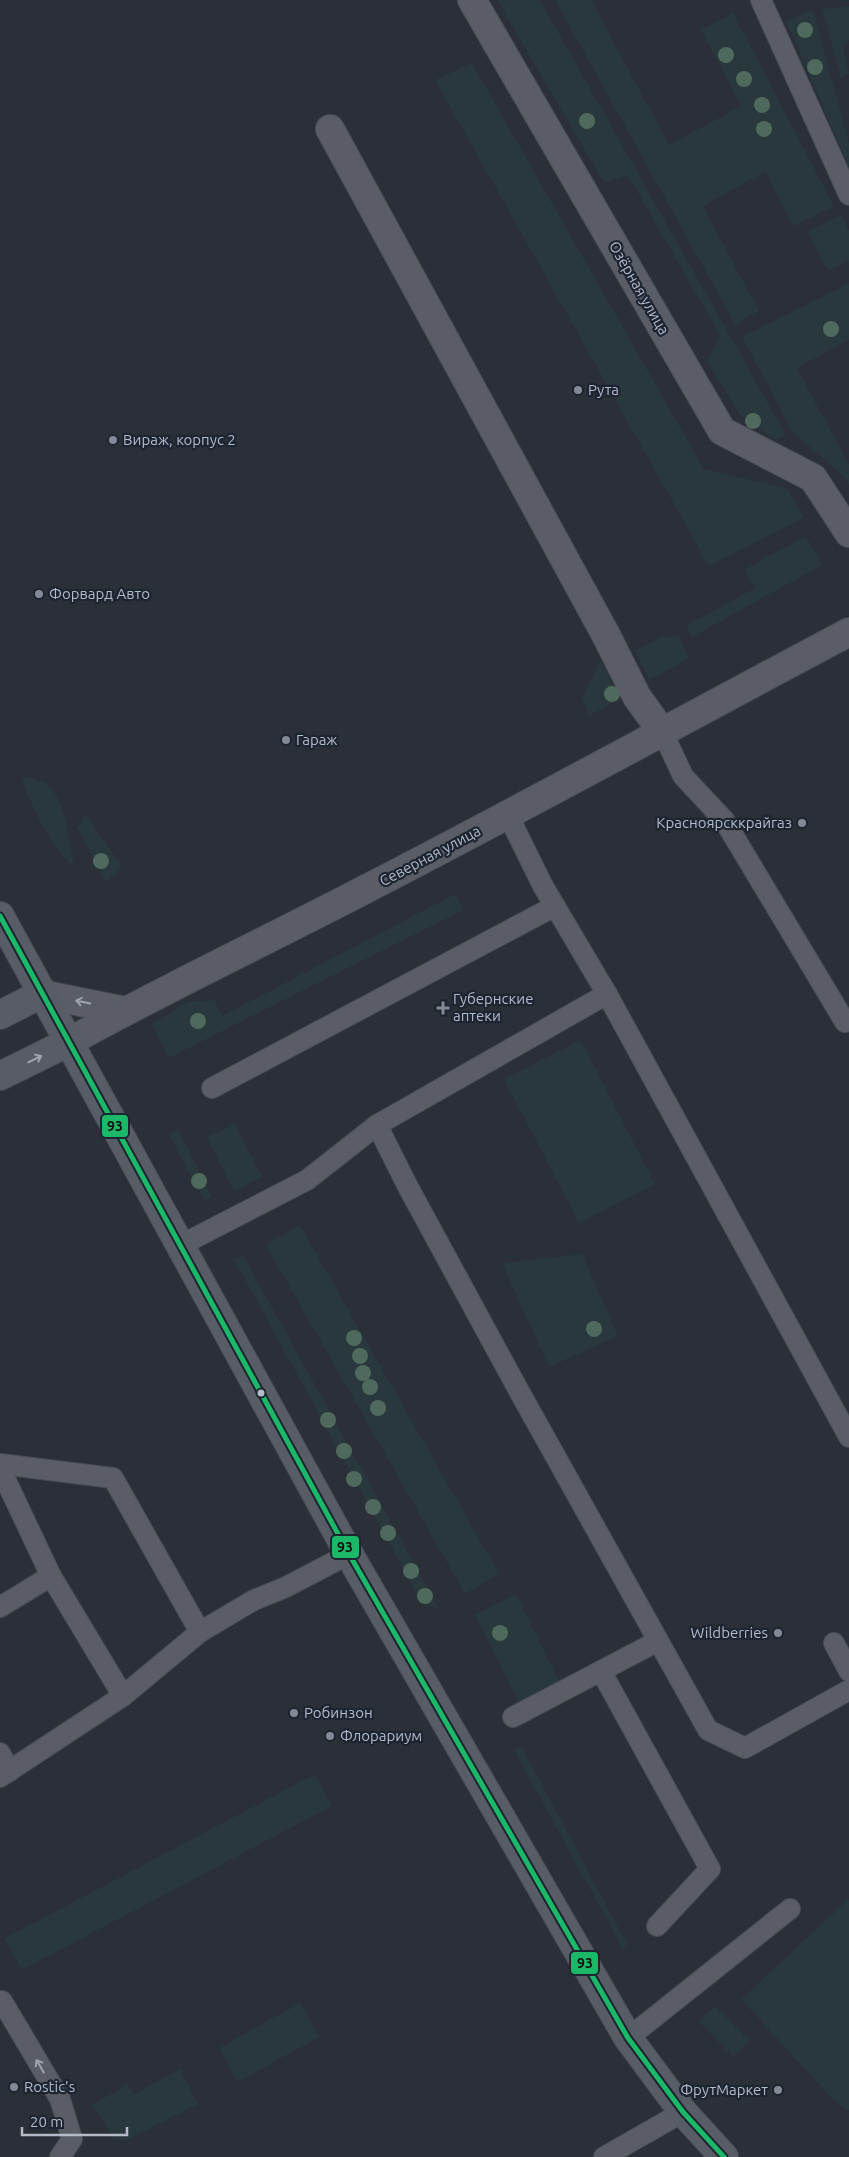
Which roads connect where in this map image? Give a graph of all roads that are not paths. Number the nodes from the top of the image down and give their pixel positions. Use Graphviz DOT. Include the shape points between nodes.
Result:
graph roads {
  1 [pos="472,0"];
  2 [pos="761,0"];
  3 [pos="330,128"];
  4 [pos="849,195"];
  5 [pos="845,519"];
  6 [pos="849,632"];
  7 [pos="662,733"];
  8 [pos="508,815"];
  9 [pos="555,906"];
  10 [pos="0,916"];
  11 [pos="41,994"];
  12 [pos="608,994"];
  13 [pos="125,1011"];
  14 [pos="0,1015"];
  15 [pos="845,1022"];
  16 [pos="69,1042"];
  17 [pos="0,1076"];
  18 [pos="212,1088"];
  19 [pos="377,1125"];
  20 [pos="180,1245"];
  21 [pos="849,1438"];
  22 [pos="0,1464"];
  23 [pos="0,1468"];
  24 [pos="349,1554"];
  25 [pos="51,1576"];
  26 [pos="0,1607"];
  27 [pos="200,1632"];
  28 [pos="658,1641"];
  29 [pos="834,1643"];
  30 [pos="601,1671"];
  31 [pos="849,1671"];
  32 [pos="849,1690"];
  33 [pos="124,1696"];
  34 [pos="513,1717"];
  35 [pos="0,1753"];
  36 [pos="5,1774"];
  37 [pos="790,1909"];
  38 [pos="657,1926"];
  39 [pos="0,2002"];
  40 [pos="628,2038"];
  41 [pos="683,2112"];
  42 [pos="60,2157"];
  43 [pos="604,2157"];
  44 [pos="724,2157"];
  1 -- 5 [label="street, Озёрная улица" via="722,431 813,478"];
  2 -- 4 [label="lane"];
  3 -- 7 [label="street" via="608,637 637,697"];
  6 -- 7 [label="street, Северная улица"];
  7 -- 8 [label="street, Северная улица"];
  7 -- 15 [label="lane" via="683,776 724,820"];
  8 -- 9 [label="lane"];
  8 -- 13 [label="street, Северная улица"];
  9 -- 12 [label="lane"];
  9 -- 18 [label="lane"];
  10 -- 11 [label="street"];
  13 -- 11 [label="street, one-way"];
  11 -- 14 [label="street"];
  11 -- 16 [label="street"];
  12 -- 19 [label="lane"];
  12 -- 21 [label="lane"];
  13 -- 16 [label="street, Северная улица"];
  17 -- 16 [label="street, one-way"];
  16 -- 20 [label="street"];
  19 -- 20 [label="lane" via="307,1180"];
  19 -- 28 [label="lane" via="519,1391"];
  20 -- 24 [label="street"];
  22 -- 27 [label="lane" via="113,1478"];
  23 -- 25 [label="lane"];
  24 -- 27 [label="lane" via="254,1600"];
  24 -- 40 [label="street"];
  25 -- 26 [label="lane"];
  25 -- 33 [label="lane"];
  27 -- 33 [label="lane"];
  28 -- 30 [label="lane"];
  28 -- 32 [label="lane" via="708,1730 745,1748"];
  29 -- 31 [label="lane"];
  30 -- 34 [label="lane"];
  30 -- 38 [label="lane" via="710,1868"];
  33 -- 36 [label="lane"];
  35 -- 36 [label="lane"];
  37 -- 40 [label="lane"];
  42 -- 39 [label="lane, one-way" via="72,2139 60,2099"];
  40 -- 41 [label="street"];
  41 -- 43 [label="lane"];
  41 -- 44 [label="street"];
}
